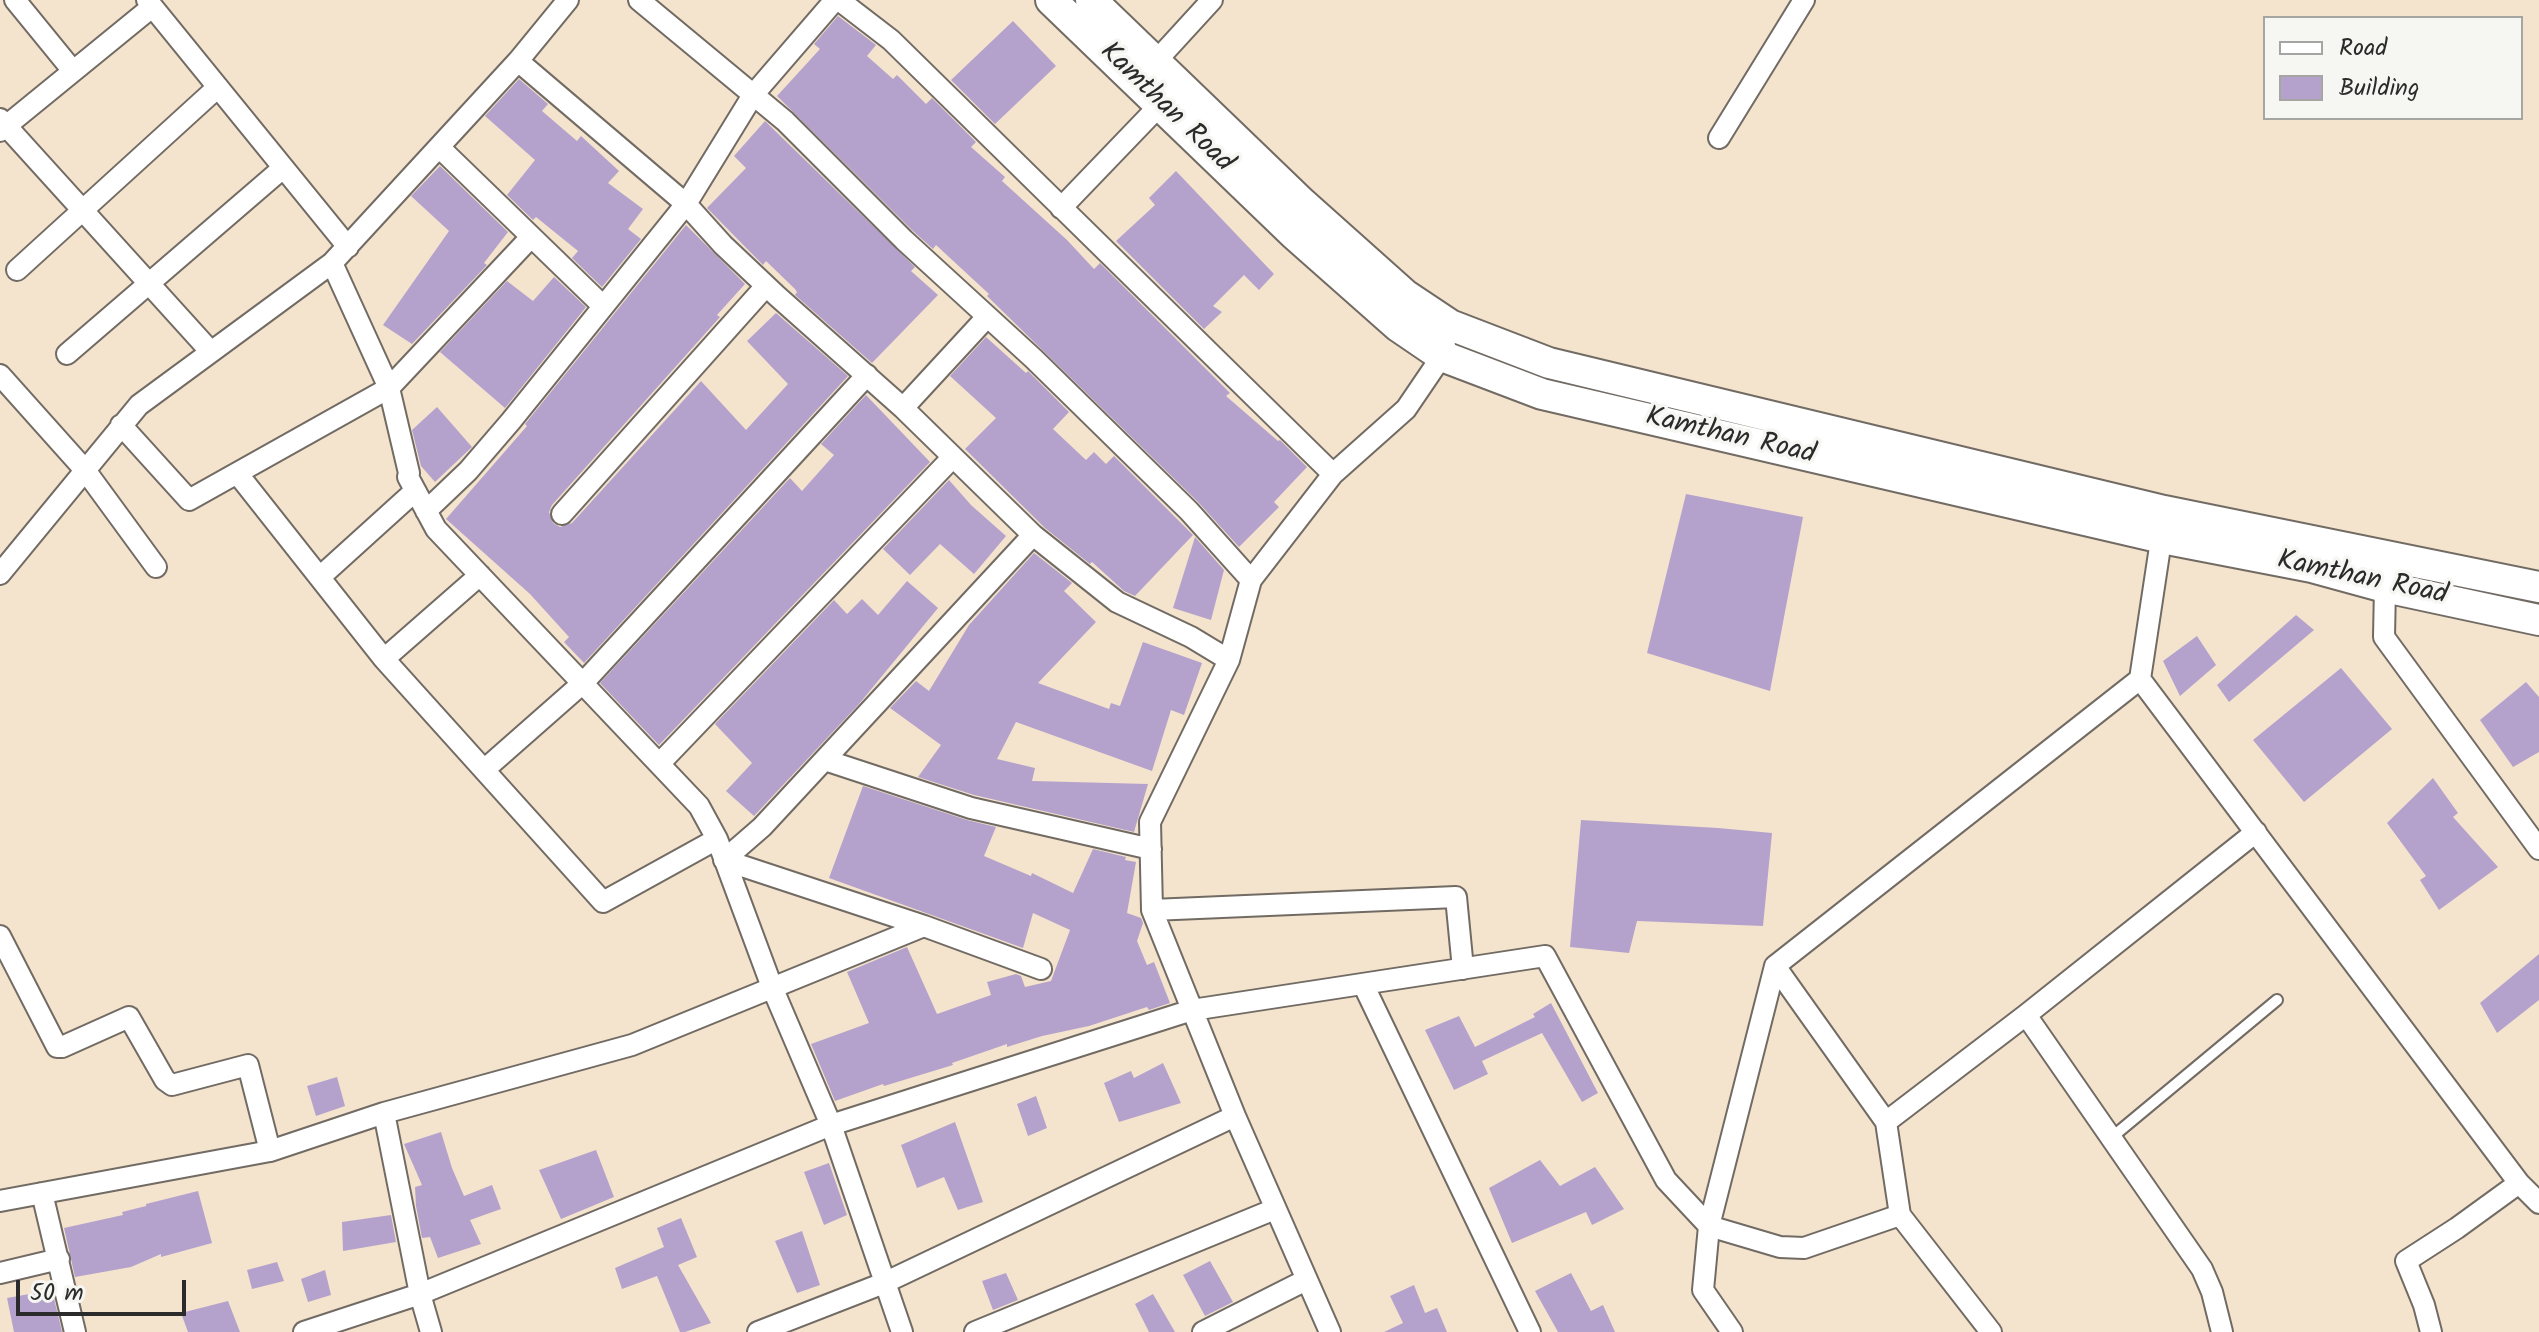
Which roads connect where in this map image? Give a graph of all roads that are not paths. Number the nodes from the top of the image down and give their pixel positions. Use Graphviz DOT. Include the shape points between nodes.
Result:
graph roads {
  1 [pos="15,0"];
  2 [pos="568,0"];
  3 [pos="639,0"];
  4 [pos="837,0"];
  5 [pos="1051,0"];
  6 [pos="1091,0"];
  7 [pos="1212,0"];
  8 [pos="1804,0"];
  9 [pos="150,4"];
  10 [pos="518,61"];
  11 [pos="73,71"];
  12 [pos="1146,73"];
  13 [pos="218,87"];
  14 [pos="753,95"];
  15 [pos="1160,105"];
  16 [pos="2,125"];
  17 [pos="1719,138"];
  18 [pos="439,147"];
  19 [pos="283,168"];
  20 [pos="686,204"];
  21 [pos="1061,208"];
  22 [pos="82,209"];
  23 [pos="531,237"];
  24 [pos="348,247"];
  25 [pos="332,263"];
  26 [pos="17,270"];
  27 [pos="149,284"];
  28 [pos="766,286"];
  29 [pos="603,306"];
  30 [pos="987,317"];
  31 [pos="1450,325"];
  32 [pos="211,352"];
  33 [pos="67,354"];
  34 [pos="1442,356"];
  35 [pos="0,375"];
  36 [pos="867,375"];
  37 [pos="389,388"];
  38 [pos="903,408"];
  39 [pos="1751,412"];
  40 [pos="121,425"];
  41 [pos="1746,441"];
  42 [pos="952,458"];
  43 [pos="85,470"];
  44 [pos="237,473"];
  45 [pos="1333,474"];
  46 [pos="415,491"];
  47 [pos="2058,500"];
  48 [pos="426,511"];
  49 [pos="562,514"];
  50 [pos="2163,525"];
  51 [pos="1033,535"];
  52 [pos="2389,557"];
  53 [pos="156,567"];
  54 [pos="0,574"];
  55 [pos="480,575"];
  56 [pos="320,577"];
  57 [pos="1251,580"];
  58 [pos="2385,587"];
  59 [pos="2539,587"];
  60 [pos="2539,620"];
  61 [pos="384,659"];
  62 [pos="1229,660"];
  63 [pos="2140,679"];
  64 [pos="584,682"];
  65 [pos="825,760"];
  66 [pos="660,763"];
  67 [pos="484,770"];
  68 [pos="2256,832"];
  69 [pos="717,839"];
  70 [pos="1151,849"];
  71 [pos="2539,849"];
  72 [pos="724,860"];
  73 [pos="1152,910"];
  74 [pos="924,926"];
  75 [pos="0,936"];
  76 [pos="1775,966"];
  77 [pos="1041,969"];
  78 [pos="1463,969"];
  79 [pos="1363,984"];
  80 [pos="772,987"];
  81 [pos="2277,1000"];
  82 [pos="1192,1010"];
  83 [pos="2026,1015"];
  84 [pos="384,1113"];
  85 [pos="1235,1116"];
  86 [pos="1886,1122"];
  87 [pos="831,1125"];
  88 [pos="2111,1138"];
  89 [pos="270,1151"];
  90 [pos="2519,1183"];
  91 [pos="42,1193"];
  92 [pos="0,1201"];
  93 [pos="2539,1203"];
  94 [pos="1275,1209"];
  95 [pos="1900,1215"];
  96 [pos="1709,1226"];
  97 [pos="59,1259"];
  98 [pos="0,1273"];
  99 [pos="1306,1280"];
  100 [pos="884,1283"];
  101 [pos="420,1294"];
  102 [pos="75,1332"];
  103 [pos="304,1332"];
  104 [pos="431,1332"];
  105 [pos="758,1332"];
  106 [pos="902,1332"];
  107 [pos="975,1332"];
  108 [pos="1203,1332"];
  109 [pos="1330,1332"];
  110 [pos="1530,1332"];
  111 [pos="1732,1332"];
  112 [pos="1991,1332"];
  113 [pos="2222,1332"];
  114 [pos="2431,1332"];
  1 -- 11 [label="street"];
  2 -- 10 [label="street"];
  3 -- 14 [label="street"];
  4 -- 14 [label="street"];
  4 -- 21 [label="street" via="891,40"];
  5 -- 12 [label="main road, Kamthan Road"];
  6 -- 12 [label="main road, Kamthan Road"];
  7 -- 12 [label="street"];
  8 -- 17 [label="street"];
  9 -- 11 [label="street"];
  9 -- 13 [label="street"];
  10 -- 18 [label="street"];
  10 -- 20 [label="street"];
  11 -- 16 [label="street"];
  12 -- 15 [label="main road, Kamthan Road"];
  12 -- 31 [label="main road, Kamthan Road" via="1405,295"];
  13 -- 19 [label="street"];
  13 -- 22 [label="street"];
  14 -- 20 [label="street"];
  14 -- 30 [label="street"];
  15 -- 21 [label="street"];
  15 -- 34 [label="main road, Kamthan Road" via="1305,244 1398,326"];
  16 -- 22 [label="street"];
  18 -- 23 [label="street"];
  18 -- 24 [label="street"];
  19 -- 24 [label="street"];
  19 -- 27 [label="street"];
  20 -- 28 [label="street"];
  20 -- 29 [label="street"];
  21 -- 45 [label="street"];
  22 -- 26 [label="street"];
  22 -- 27 [label="street"];
  23 -- 29 [label="street"];
  23 -- 37 [label="street"];
  24 -- 25 [label="street"];
  25 -- 32 [label="street"];
  25 -- 37 [label="street"];
  27 -- 32 [label="street"];
  27 -- 33 [label="street"];
  28 -- 36 [label="street"];
  28 -- 49 [label="street"];
  29 -- 48 [label="street" via="468,471"];
  30 -- 38 [label="street"];
  30 -- 57 [label="street" via="1189,511"];
  31 -- 34 [label="street"];
  31 -- 39 [label="main road, Kamthan Road" via="1549,363"];
  32 -- 40 [label="street" via="139,405"];
  34 -- 41 [label="main road, Kamthan Road" via="1542,394"];
  34 -- 45 [label="street" via="1406,409"];
  35 -- 43 [label="street"];
  36 -- 38 [label="street"];
  36 -- 64 [label="street"];
  37 -- 44 [label="street"];
  37 -- 46 [label="street"];
  38 -- 42 [label="street"];
  39 -- 41 [label="main road"];
  39 -- 47 [label="main road, Kamthan Road"];
  40 -- 43 [label="street"];
  40 -- 44 [label="street" via="189,500"];
  41 -- 47 [label="main road, Kamthan Road"];
  42 -- 51 [label="street"];
  42 -- 66 [label="street"];
  43 -- 53 [label="street"];
  43 -- 54 [label="street"];
  44 -- 56 [label="street"];
  45 -- 57 [label="street"];
  46 -- 48 [label="street"];
  46 -- 56 [label="street"];
  47 -- 50 [label="main road, Kamthan Road"];
  48 -- 55 [label="street"];
  50 -- 52 [label="main road, Kamthan Road"];
  50 -- 58 [label="main road, Kamthan Road"];
  50 -- 63 [label="street"];
  51 -- 62 [label="street" via="1117,602"];
  51 -- 65 [label="street"];
  52 -- 58 [label="street"];
  52 -- 59 [label="main road, Kamthan Road"];
  55 -- 61 [label="street"];
  55 -- 64 [label="street"];
  56 -- 61 [label="street"];
  57 -- 62 [label="street"];
  58 -- 60 [label="main road, Kamthan Road"];
  58 -- 71 [label="street" via="2384,637"];
  61 -- 67 [label="street"];
  62 -- 70 [label="street" via="1150,822"];
  63 -- 68 [label="street"];
  63 -- 76 [label="street"];
  64 -- 66 [label="street"];
  64 -- 67 [label="street"];
  65 -- 70 [label="street" via="971,808"];
  65 -- 72 [label="street"];
  66 -- 69 [label="street" via="699,806"];
  67 -- 69 [label="street" via="603,902"];
  68 -- 83 [label="street"];
  68 -- 90 [label="street"];
  69 -- 72 [label="street"];
  70 -- 73 [label="street"];
  72 -- 74 [label="street"];
  72 -- 80 [label="street"];
  73 -- 78 [label="street" via="1456,897"];
  73 -- 82 [label="street"];
  74 -- 77 [label="street"];
  74 -- 80 [label="street"];
  75 -- 89 [label="street" via="57,1047 129,1017 172,1085 248,1065"];
  76 -- 86 [label="street"];
  76 -- 96 [label="street"];
  78 -- 79 [label="street"];
  78 -- 96 [label="street" via="1545,956 1666,1180"];
  79 -- 82 [label="street"];
  79 -- 110 [label="street"];
  80 -- 84 [label="street" via="632,1045"];
  80 -- 87 [label="street"];
  81 -- 88 [label="lane"];
  82 -- 85 [label="street"];
  82 -- 87 [label="street"];
  83 -- 86 [label="street"];
  83 -- 88 [label="street"];
  84 -- 89 [label="street"];
  84 -- 101 [label="street"];
  85 -- 94 [label="street"];
  85 -- 100 [label="street"];
  86 -- 95 [label="street"];
  87 -- 100 [label="street"];
  87 -- 101 [label="street"];
  88 -- 113 [label="street" via="2202,1269"];
  89 -- 91 [label="street"];
  90 -- 93 [label="street"];
  90 -- 114 [label="street" via="2406,1261"];
  91 -- 92 [label="street"];
  91 -- 97 [label="street"];
  94 -- 99 [label="street"];
  94 -- 107 [label="street"];
  95 -- 96 [label="street" via="1804,1248 1780,1247"];
  95 -- 112 [label="street"];
  96 -- 111 [label="street" via="1703,1290"];
  97 -- 98 [label="street"];
  97 -- 102 [label="street"];
  99 -- 108 [label="street"];
  99 -- 109 [label="street"];
  100 -- 105 [label="street"];
  100 -- 106 [label="street"];
  101 -- 103 [label="street"];
  101 -- 104 [label="street"];
}
